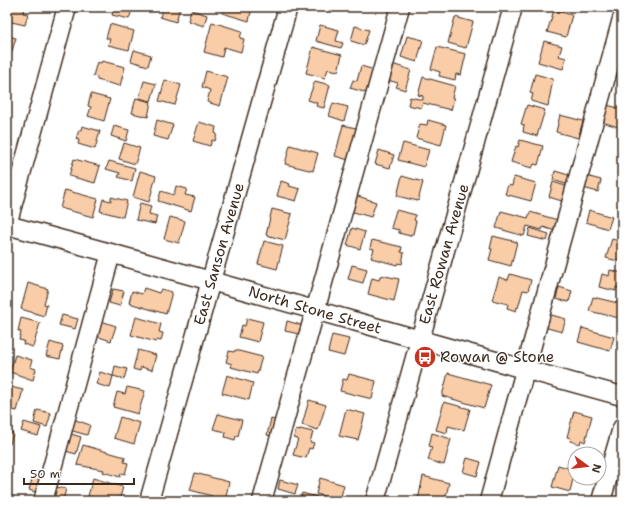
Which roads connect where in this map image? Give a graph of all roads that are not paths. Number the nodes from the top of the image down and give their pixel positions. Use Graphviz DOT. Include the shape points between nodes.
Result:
graph roads {
  1 [pos="67,7"];
  2 [pos="288,7"];
  3 [pos="400,7"];
  4 [pos="513,7"];
  5 [pos="622,19"];
  6 [pos="7,225"];
  7 [pos="111,253"];
  8 [pos="211,281"];
  9 [pos="315,310"];
  10 [pos="420,339"];
  11 [pos="526,370"];
  12 [pos="622,396"];
  13 [pos="622,428"];
  14 [pos="42,501"];
  15 [pos="149,501"];
  16 [pos="262,501"];
  17 [pos="375,501"];
  18 [pos="489,501"];
  19 [pos="601,501"];
  1 -- 6 [label="street"];
  2 -- 8 [label="street, East Sanson Avenue"];
  3 -- 9 [label="street"];
  4 -- 10 [label="street, East Rowan Avenue"];
  5 -- 11 [label="street"];
  6 -- 7 [label="street, North Stone Street"];
  7 -- 8 [label="street, North Stone Street"];
  7 -- 14 [label="street"];
  8 -- 9 [label="street, North Stone Street"];
  8 -- 15 [label="street, East Sanson Avenue"];
  9 -- 10 [label="street, North Stone Street"];
  9 -- 16 [label="street"];
  10 -- 11 [label="street, North Stone Street"];
  10 -- 17 [label="street, East Rowan Avenue"];
  11 -- 12 [label="street, North Stone Street"];
  11 -- 18 [label="street"];
  13 -- 19 [label="street"];
}
